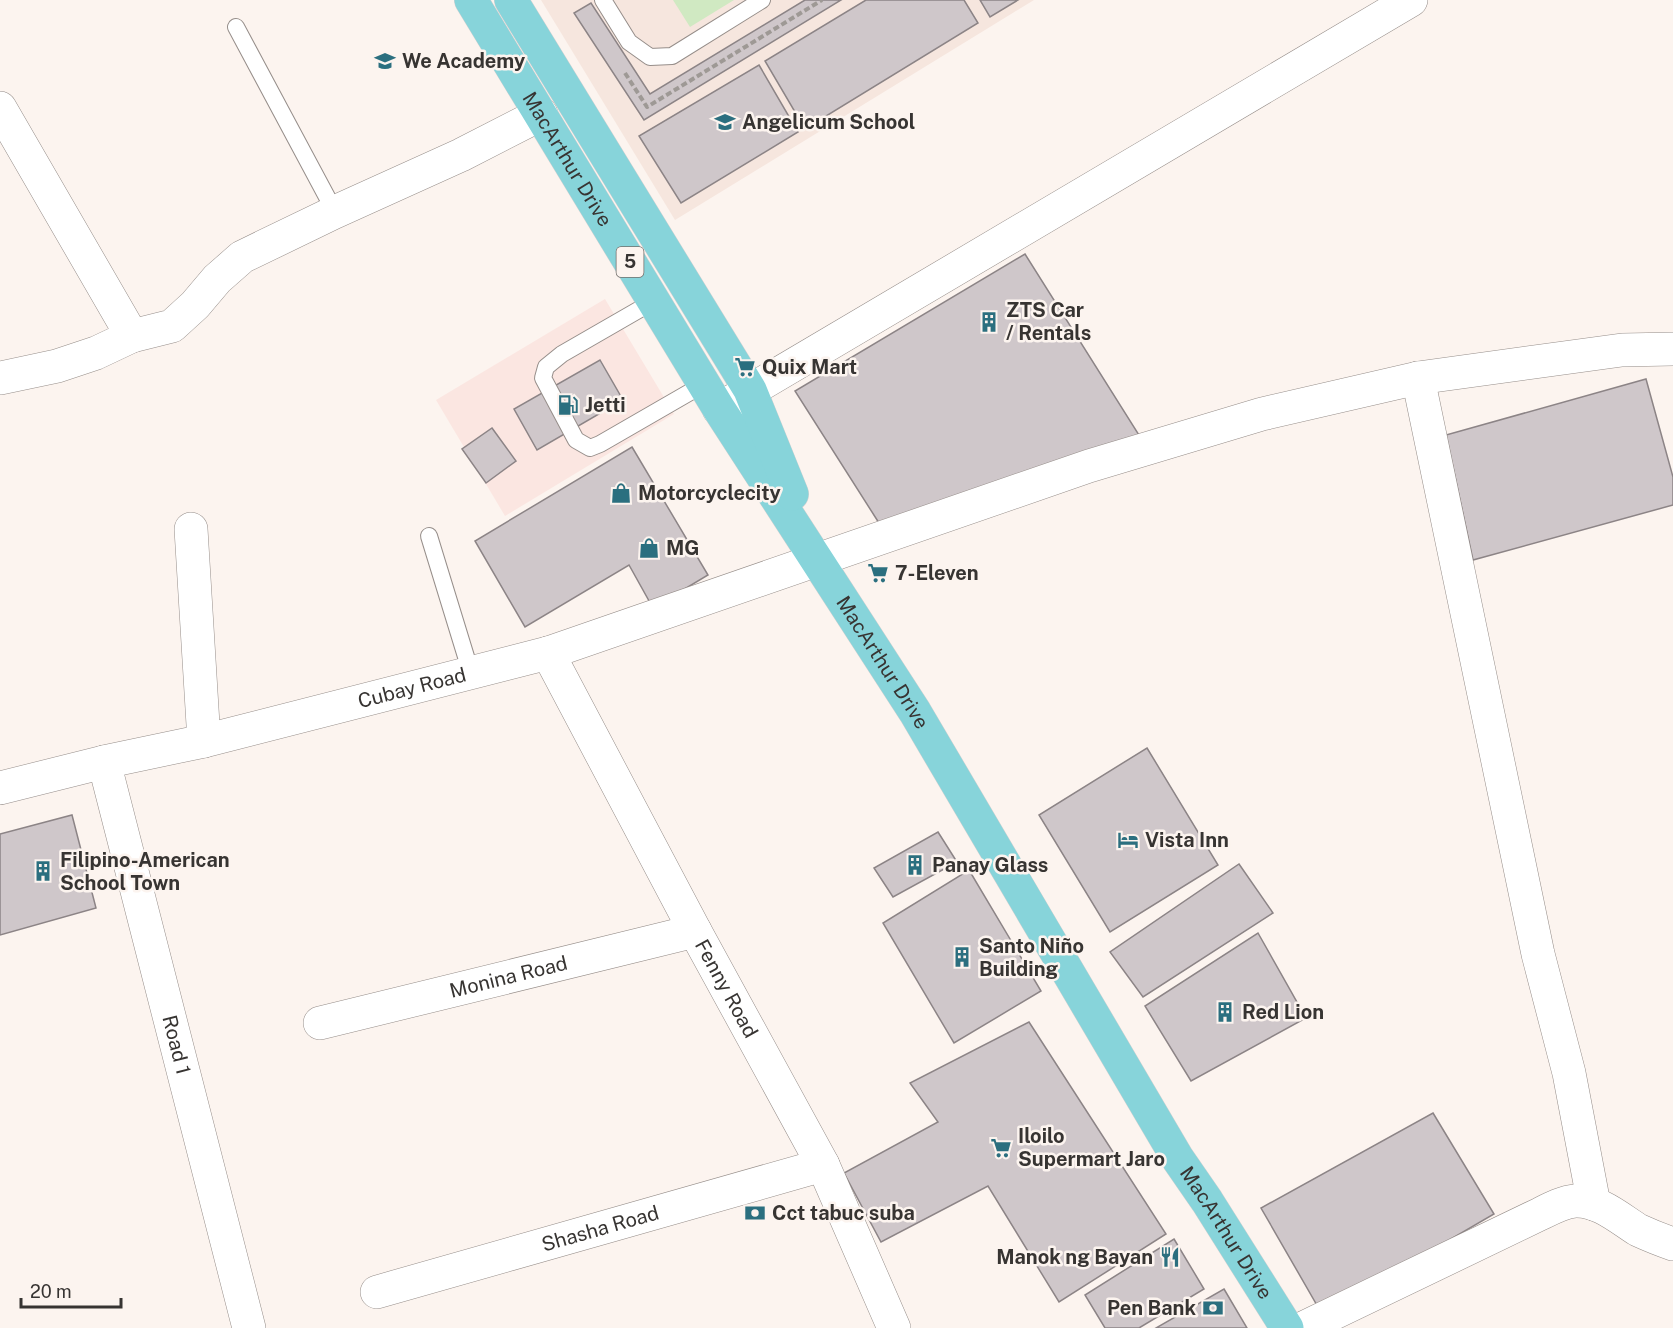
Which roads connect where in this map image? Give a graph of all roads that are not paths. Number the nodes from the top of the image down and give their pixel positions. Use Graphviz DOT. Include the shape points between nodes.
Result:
graph roads {
  1 [pos="471,0"];
  2 [pos="511,0"];
  3 [pos="603,0"];
  4 [pos="762,0"];
  5 [pos="1411,0"];
  6 [pos="236,27"];
  7 [pos="0,108"];
  8 [pos="541,114"];
  9 [pos="334,212"];
  10 [pos="654,301"];
  11 [pos="132,336"];
  12 [pos="1673,349"];
  13 [pos="0,378"];
  14 [pos="1418,378"];
  15 [pos="750,390"];
  16 [pos="711,396"];
  17 [pos="191,529"];
  18 [pos="429,536"];
  19 [pos="818,560"];
  20 [pos="548,653"];
  21 [pos="471,673"];
  22 [pos="204,741"];
  23 [pos="104,762"];
  24 [pos="0,788"];
  25 [pos="695,931"];
  26 [pos="320,1023"];
  27 [pos="823,1165"];
  28 [pos="1594,1204"];
  29 [pos="1673,1244"];
  30 [pos="377,1292"];
  31 [pos="249,1328"];
  32 [pos="894,1328"];
  33 [pos="1287,1328"];
  34 [pos="1303,1328"];
  1 -- 8 [label="main road, MacArthur Drive / 5"];
  2 -- 15 [label="main road"];
  3 -- 4 [label="lane" via="629,42 650,57 672,56"];
  5 -- 15 [label="street"];
  6 -- 9 [label="lane"];
  7 -- 11 [label="street"];
  8 -- 9 [label="street"];
  8 -- 10 [label="main road, MacArthur Drive / 5"];
  9 -- 11 [label="street" via="242,257 172,326"];
  10 -- 16 [label="main road, MacArthur Drive / 5"];
  10 -- 16 [label="lane" via="546,367 543,378 576,440 590,448"];
  11 -- 13 [label="street" via="57,366"];
  12 -- 14 [label="street, Cubay Road" via="1622,350"];
  14 -- 19 [label="street, Cubay Road" via="1262,414 1122,456"];
  14 -- 28 [label="street" via="1538,954 1569,1072"];
  15 -- 16 [label="street"];
  15 -- 19 [label="main road"];
  16 -- 19 [label="main road, MacArthur Drive / 5"];
  17 -- 22 [label="street"];
  18 -- 21 [label="lane"];
  19 -- 20 [label="street, Cubay Road"];
  19 -- 33 [label="main road, MacArthur Drive / 5" via="915,712 1178,1159"];
  20 -- 21 [label="street, Cubay Road"];
  20 -- 25 [label="street, Fenny Road"];
  21 -- 22 [label="street, Cubay Road"];
  22 -- 23 [label="street, Cubay Road"];
  23 -- 24 [label="street, Cubay Road"];
  23 -- 31 [label="street, Road 1"];
  25 -- 26 [label="street, Monina Road"];
  25 -- 27 [label="street, Fenny Road"];
  27 -- 30 [label="street, Shasha Road"];
  27 -- 32 [label="street, Fenny Road"];
  28 -- 29 [label="street"];
  28 -- 34 [label="street" via="1575,1201 1556,1206"];
}
